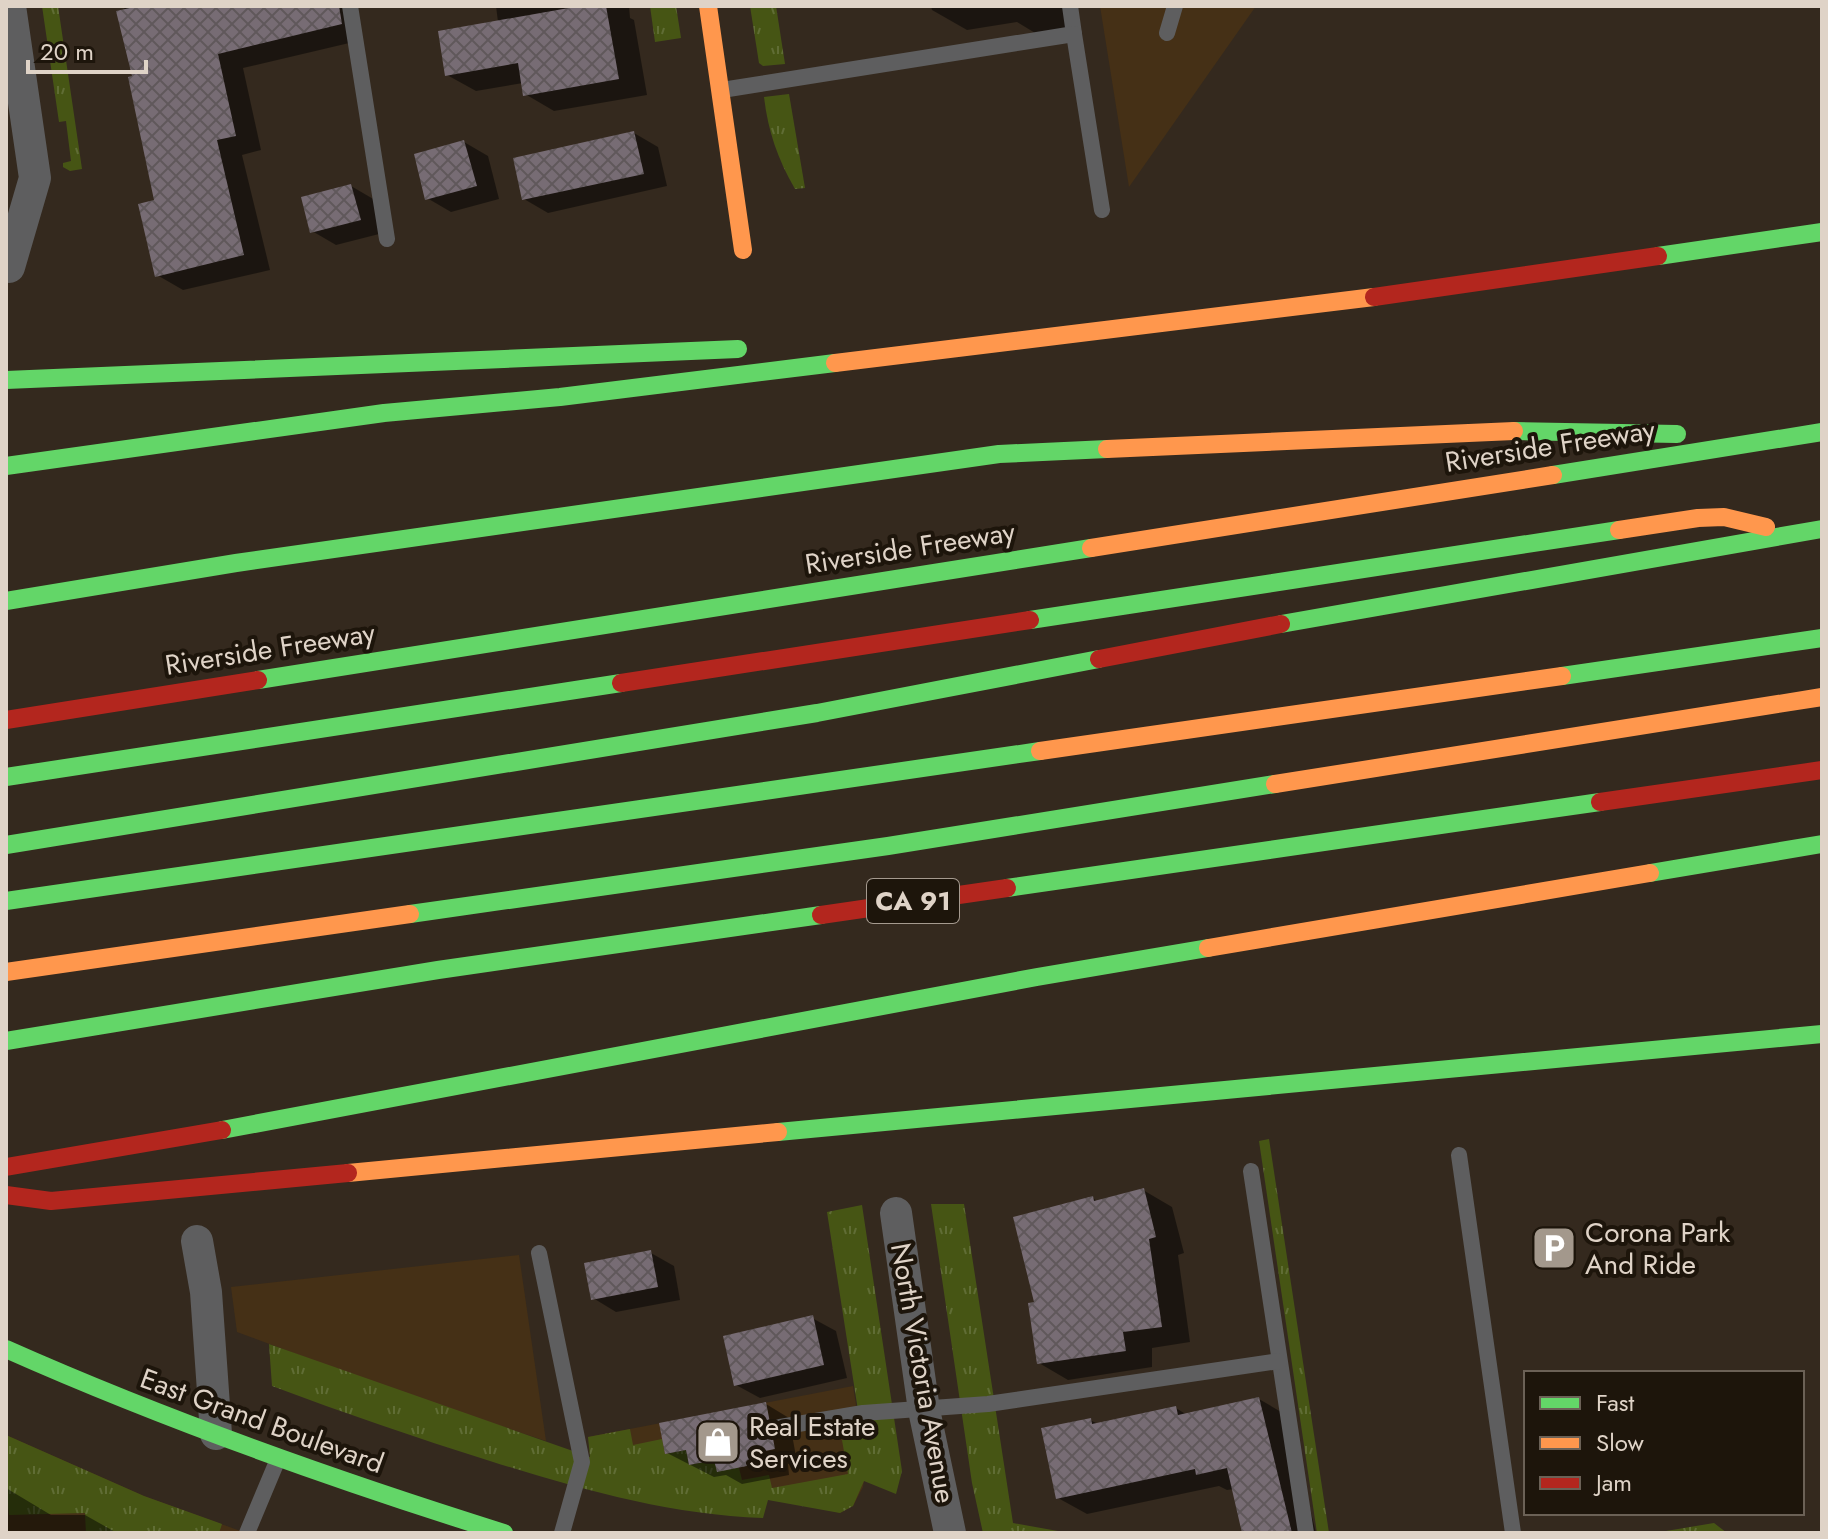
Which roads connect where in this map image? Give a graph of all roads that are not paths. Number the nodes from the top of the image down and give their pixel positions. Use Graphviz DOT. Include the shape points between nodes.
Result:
graph roads {
  1 [pos="10,6"];
  2 [pos="350,6"];
  3 [pos="708,6"];
  4 [pos="1070,6"];
  5 [pos="1175,6"];
  6 [pos="1167,33"];
  7 [pos="1074,34"];
  8 [pos="721,90"];
  9 [pos="1102,210"];
  10 [pos="1822,232"];
  11 [pos="387,239"];
  12 [pos="743,250"];
  13 [pos="9,267"];
  14 [pos="1076,334"];
  15 [pos="826,345"];
  16 [pos="764,348"];
  17 [pos="6,380"];
  18 [pos="1822,432"];
  19 [pos="1791,436"];
  20 [pos="6,466"];
  21 [pos="1822,529"];
  22 [pos="1782,536"];
  23 [pos="6,601"];
  24 [pos="1822,638"];
  25 [pos="1822,697"];
  26 [pos="6,720"];
  27 [pos="1822,770"];
  28 [pos="6,777"];
  29 [pos="1822,844"];
  30 [pos="6,845"];
  31 [pos="146,881"];
  32 [pos="6,901"];
  33 [pos="85,909"];
  34 [pos="6,972"];
  35 [pos="1822,1034"];
  36 [pos="6,1041"];
  37 [pos="1459,1155"];
  38 [pos="6,1167"];
  39 [pos="1251,1171"];
  40 [pos="6,1195"];
  41 [pos="896,1213"];
  42 [pos="197,1241"];
  43 [pos="539,1253"];
  44 [pos="6,1349"];
  45 [pos="1279,1361"];
  46 [pos="924,1410"];
  47 [pos="780,1427"];
  48 [pos="216,1434"];
  49 [pos="278,1458"];
  50 [pos="247,1533"];
  51 [pos="504,1533"];
  52 [pos="562,1533"];
  53 [pos="950,1533"];
  54 [pos="1306,1533"];
  55 [pos="1513,1533"];
  1 -- 13 [label="street" via="35,178"];
  2 -- 11 [label="lane"];
  3 -- 8 [label="main road"];
  4 -- 7 [label="lane"];
  5 -- 6 [label="lane"];
  7 -- 8 [label="lane"];
  7 -- 9 [label="lane"];
  8 -- 12 [label="main road"];
  10 -- 14 [label="main road"];
  14 -- 15 [label="main road"];
  14 -- 20 [label="main road" via="560,397 384,413"];
  16 -- 17 [label="main road"];
  18 -- 19 [label="main road, Riverside Freeway"];
  19 -- 23 [label="main road" via="1519,431 999,454"];
  19 -- 26 [label="main road, Riverside Freeway"];
  21 -- 22 [label="main road"];
  22 -- 28 [label="main road" via="1742,520 1698,518"];
  22 -- 30 [label="main road" via="1384,604 817,713"];
  24 -- 31 [label="main road"];
  25 -- 34 [label="main road" via="872,849"];
  27 -- 36 [label="main road, CA 91" via="438,970"];
  29 -- 38 [label="main road" via="1037,977"];
  31 -- 32 [label="main road"];
  31 -- 33 [label="main road"];
  35 -- 40 [label="main road" via="51,1201"];
  37 -- 55 [label="lane"];
  39 -- 45 [label="lane"];
  41 -- 46 [label="street, North Victoria Avenue"];
  42 -- 48 [label="street"];
  43 -- 52 [label="lane" via="582,1462"];
  44 -- 48 [label="main road, East Grand Boulevard" via="91,1388"];
  45 -- 46 [label="lane"];
  45 -- 54 [label="lane"];
  46 -- 47 [label="lane" via="863,1413"];
  46 -- 53 [label="street, North Victoria Avenue"];
  48 -- 49 [label="main road, East Grand Boulevard"];
  49 -- 50 [label="lane"];
  49 -- 51 [label="main road, East Grand Boulevard"];
}
